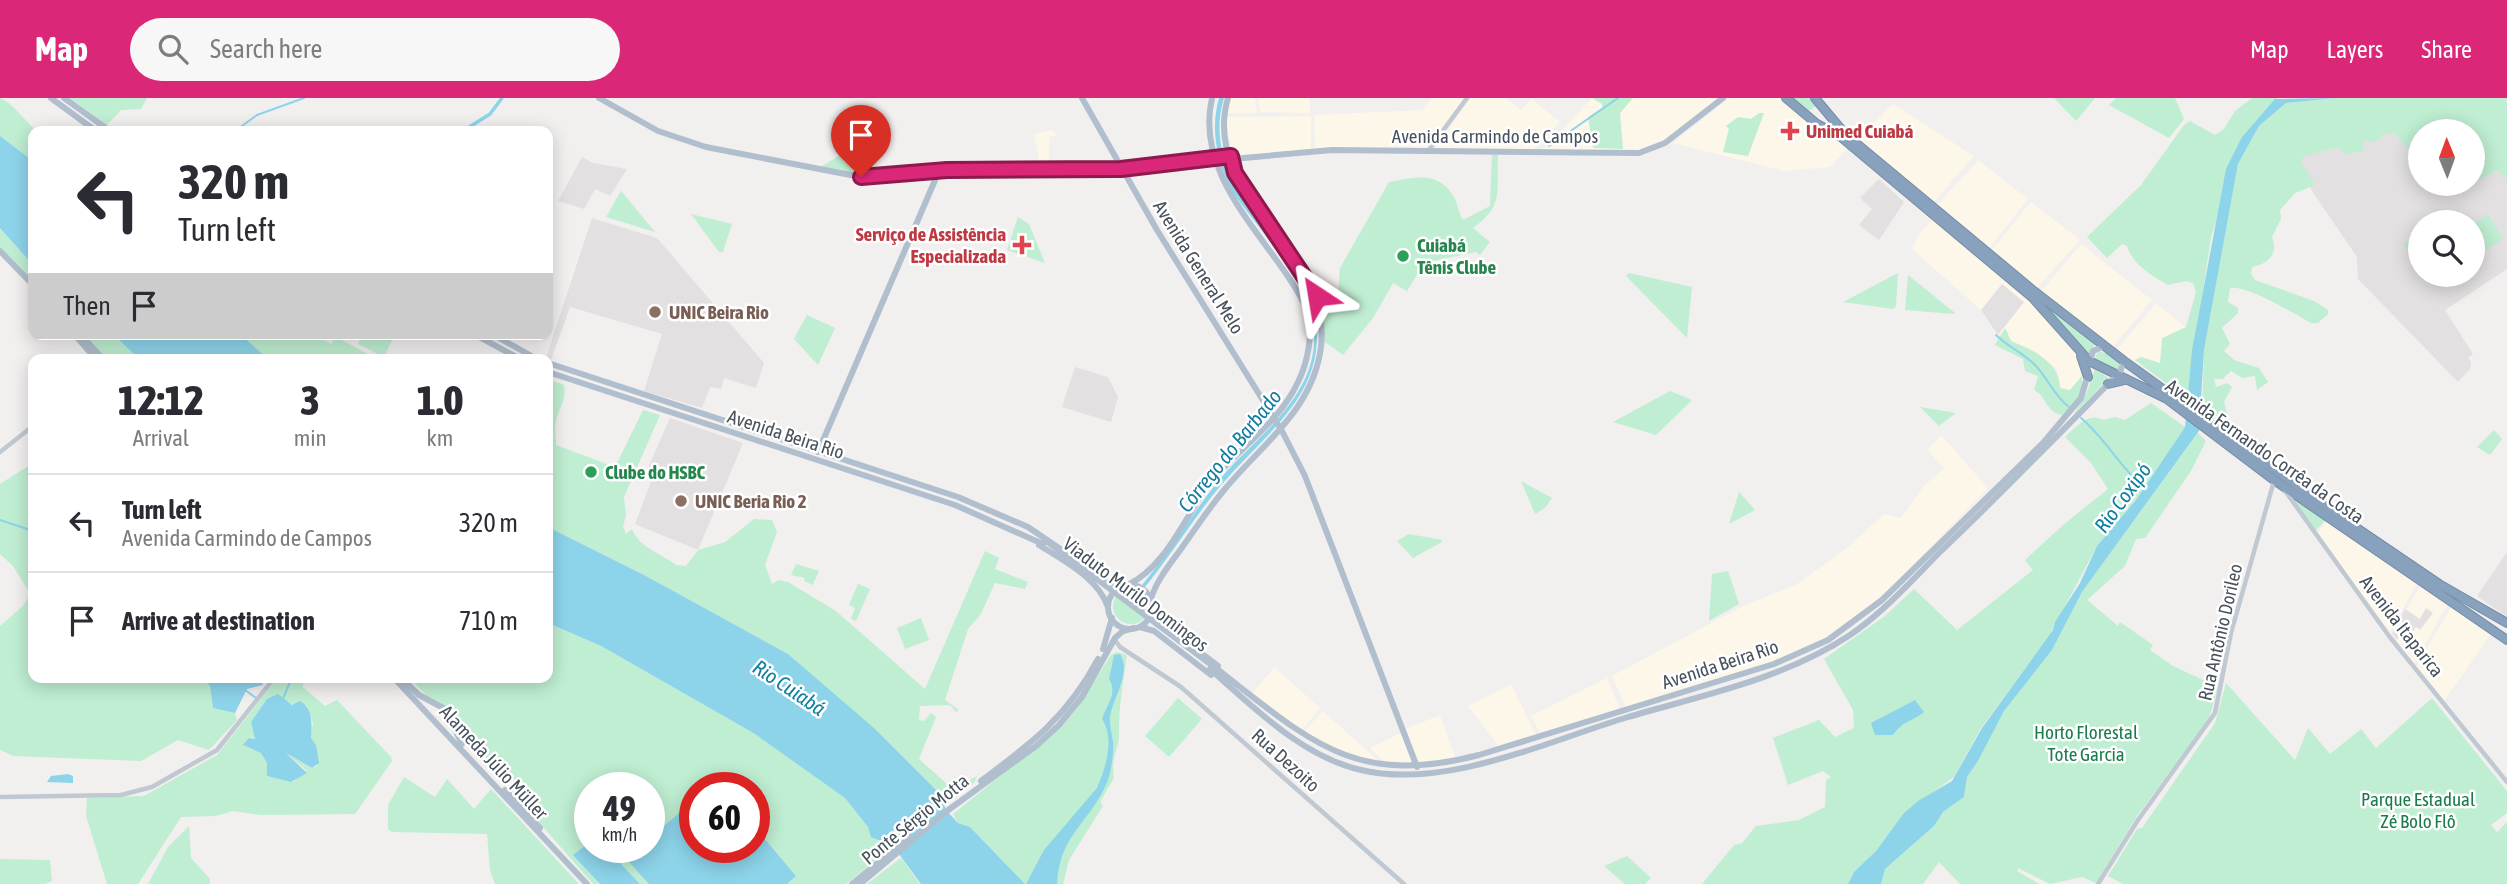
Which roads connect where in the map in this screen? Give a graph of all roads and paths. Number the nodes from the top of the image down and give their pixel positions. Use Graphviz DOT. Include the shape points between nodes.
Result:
graph roads {
  1 [pos="51,98"];
  2 [pos="599,98"];
  3 [pos="1082,98"];
  4 [pos="1212,98"];
  5 [pos="1228,98"];
  6 [pos="1467,98"];
  7 [pos="1723,98"];
  8 [pos="1786,98"];
  9 [pos="65,99"];
  10 [pos="1817,99"];
  11 [pos="1801,111"];
  12 [pos="89,126"];
  13 [pos="103,126"];
  14 [pos="1428,152"];
  15 [pos="1229,158"];
  16 [pos="1216,159"];
  17 [pos="1121,169"];
  18 [pos="939,171"];
  19 [pos="1251,212"];
  20 [pos="0,251"];
  21 [pos="0,257"];
  22 [pos="28,282"];
  23 [pos="28,283"];
  24 [pos="79,340"];
  25 [pos="86,340"];
  26 [pos="485,340"];
  27 [pos="503,340"];
  28 [pos="2105,346"];
  29 [pos="2076,347"];
  30 [pos="92,354"];
  31 [pos="98,354"];
  32 [pos="511,354"];
  33 [pos="528,354"];
  34 [pos="2089,361"];
  35 [pos="2124,361"];
  36 [pos="553,365"];
  37 [pos="553,374"];
  38 [pos="2116,376"];
  39 [pos="2088,377"];
  40 [pos="594,379"];
  41 [pos="2126,380"];
  42 [pos="603,383"];
  43 [pos="2108,384"];
  44 [pos="589,386"];
  45 [pos="598,390"];
  46 [pos="2169,396"];
  47 [pos="2068,414"];
  48 [pos="1272,420"];
  49 [pos="739,426"];
  50 [pos="28,430"];
  51 [pos="2216,431"];
  52 [pos="1280,432"];
  53 [pos="737,434"];
  54 [pos="2060,436"];
  55 [pos="818,451"];
  56 [pos="0,453"];
  57 [pos="815,460"];
  58 [pos="875,475"];
  59 [pos="2281,485"];
  60 [pos="2271,491"];
  61 [pos="1000,514"];
  62 [pos="1013,530"];
  63 [pos="1958,531"];
  64 [pos="1044,542"];
  65 [pos="1126,585"];
  66 [pos="1152,603"];
  67 [pos="1109,609"];
  68 [pos="2486,610"];
  69 [pos="1112,618"];
  70 [pos="2478,621"];
  71 [pos="2507,623"];
  72 [pos="1136,627"];
  73 [pos="1114,639"];
  74 [pos="2507,640"];
  75 [pos="1124,650"];
  76 [pos="1106,653"];
  77 [pos="1736,680"];
  78 [pos="270,683"];
  79 [pos="399,683"];
  80 [pos="406,683"];
  81 [pos="1233,685"];
  82 [pos="438,704"];
  83 [pos="1626,710"];
  84 [pos="446,711"];
  85 [pos="428,715"];
  86 [pos="436,722"];
  87 [pos="1576,725"];
  88 [pos="1599,726"];
  89 [pos="1556,740"];
  90 [pos="1332,751"];
  91 [pos="1479,755"];
  92 [pos="1320,756"];
  93 [pos="1417,767"];
  94 [pos="1455,768"];
  95 [pos="987,780"];
  96 [pos="2507,782"];
  97 [pos="0,797"];
  98 [pos="544,836"];
  99 [pos="860,882"];
  100 [pos="1402,883"];
  101 [pos="587,884"];
  102 [pos="852,884"];
  103 [pos="2098,884"];
  1 -- 12 [label="main road"];
  2 -- 18 [label="main road, Avenida Carmindo de Campos" via="658,131 718,150 861,177"];
  3 -- 17 [label="main road, Avenida General Melo"];
  4 -- 16 [label="main road" via="1210,122"];
  5 -- 15 [label="main road"];
  6 -- 14 [label="street"];
  7 -- 14 [label="main road, Avenida Carmindo de Campos" via="1665,143 1642,153"];
  8 -- 11 [label="highway, Avenida Fernando Corrêa da Costa"];
  9 -- 13 [label="main road"];
  10 -- 11 [label="highway" via="1815,110"];
  10 -- 28 [label="highway, Avenida Fernando Corrêa da Costa" via="1845,134"];
  11 -- 29 [label="highway, Avenida Fernando Corrêa da Costa" via="1841,137 2033,299"];
  14 -- 15 [label="main road, Avenida Carmindo de Campos" via="1332,150"];
  15 -- 16 [label="main road, Avenida Carmindo de Campos"];
  15 -- 19 [label="main road"];
  16 -- 17 [label="main road, Avenida Carmindo de Campos"];
  16 -- 19 [label="main road"];
  17 -- 18 [label="main road, Avenida Carmindo de Campos"];
  17 -- 48 [label="main road, Avenida General Melo"];
  18 -- 55 [label="main road"];
  19 -- 48 [label="main road" via="1304,303 1310,322 1299,380"];
  19 -- 52 [label="main road" via="1317,296 1323,325 1314,377"];
  20 -- 22 [label="main road"];
  21 -- 23 [label="main road"];
  24 -- 30 [label="main road"];
  25 -- 31 [label="main road"];
  26 -- 32 [label="main road"];
  27 -- 33 [label="main road"];
  28 -- 34 [label="main road" via="2094,351"];
  28 -- 35 [label="highway, Avenida Fernando Corrêa da Costa"];
  29 -- 34 [label="highway, Avenida Fernando Corrêa da Costa"];
  29 -- 39 [label="highway"];
  34 -- 38 [label="highway, Avenida Fernando Corrêa da Costa"];
  34 -- 39 [label="main road, Avenida Beira Rio"];
  35 -- 38 [label="main road, Avenida Beira Rio"];
  35 -- 46 [label="highway, Avenida Fernando Corrêa da Costa"];
  36 -- 40 [label="main road, Avenida Beira Rio"];
  37 -- 44 [label="main road, Avenida Beira Rio"];
  38 -- 41 [label="highway, Avenida Fernando Corrêa da Costa"];
  38 -- 43 [label="main road, Avenida Beira Rio"];
  39 -- 47 [label="main road, Avenida Beira Rio" via="2084,392"];
  40 -- 42 [label="main road, Avenida Beira Rio"];
  40 -- 44 [label="main road"];
  41 -- 43 [label="highway"];
  41 -- 46 [label="highway, Avenida Fernando Corrêa da Costa"];
  42 -- 45 [label="main road"];
  42 -- 49 [label="main road, Avenida Beira Rio"];
  43 -- 54 [label="main road, Avenida Beira Rio"];
  44 -- 45 [label="main road, Avenida Beira Rio"];
  45 -- 53 [label="main road, Avenida Beira Rio"];
  46 -- 51 [label="highway, Avenida Fernando Corrêa da Costa"];
  47 -- 54 [label="main road" via="2071,419"];
  47 -- 63 [label="main road, Avenida Beira Rio"];
  48 -- 52 [label="main road, Avenida General Melo"];
  48 -- 65 [label="main road" via="1210,484 1158,560"];
  49 -- 53 [label="main road"];
  49 -- 55 [label="main road, Avenida Beira Rio"];
  50 -- 56 [label="street"];
  51 -- 59 [label="highway, Avenida Fernando Corrêa da Costa"];
  51 -- 68 [label="highway, Avenida Fernando Corrêa da Costa" via="2439,584"];
  52 -- 66 [label="main road" via="1223,491 1170,564"];
  52 -- 93 [label="main road, Avenida General Melo" via="1316,499"];
  53 -- 57 [label="main road, Avenida Beira Rio"];
  54 -- 63 [label="main road, Avenida Beira Rio"];
  55 -- 57 [label="main road"];
  55 -- 58 [label="main road, Avenida Beira Rio"];
  57 -- 58 [label="main road, Avenida Beira Rio"];
  58 -- 61 [label="main road, Avenida Beira Rio"];
  58 -- 62 [label="main road, Avenida Beira Rio"];
  59 -- 60 [label="street, Rua Antônio Dorileo"];
  59 -- 60 [label="street"];
  59 -- 70 [label="highway, Avenida Fernando Corrêa da Costa"];
  59 -- 96 [label="street, Avenida Itaparica" via="2389,636"];
  60 -- 103 [label="street, Rua Antônio Dorileo" via="2231,633 2216,713"];
  61 -- 64 [label="main road, Avenida Beira Rio"];
  61 -- 65 [label="main road, Avenida Beira Rio" via="1048,539 1109,582"];
  62 -- 64 [label="main road, Avenida Beira Rio"];
  62 -- 67 [label="main road, Avenida Beira Rio" via="1080,573 1102,594"];
  63 -- 77 [label="main road, Avenida Beira Rio" via="1888,603 1849,635 1795,664"];
  64 -- 81 [label="main road, Avenida Beira Rio, bridge"];
  65 -- 66 [label="main road" via="1142,588"];
  65 -- 67 [label="main road" via="1112,595"];
  66 -- 72 [label="main road" via="1148,619"];
  66 -- 81 [label="main road, Avenida Beira Rio" via="1164,625"];
  67 -- 69 [label="main road"];
  68 -- 70 [label="highway"];
  68 -- 71 [label="highway, Avenida Fernando Corrêa da Costa"];
  69 -- 72 [label="main road" via="1122,626"];
  69 -- 95 [label="main road" via="1105,647 1069,707"];
  70 -- 74 [label="highway, Avenida Fernando Corrêa da Costa"];
  72 -- 73 [label="main road"];
  72 -- 81 [label="main road, Avenida Beira Rio" via="1154,631"];
  73 -- 75 [label="street"];
  73 -- 76 [label="main road"];
  75 -- 76 [label="street"];
  75 -- 100 [label="street, Rua Dezoito" via="1181,687"];
  76 -- 95 [label="main road" via="1073,710 1036,746"];
  77 -- 83 [label="main road, Avenida Beira Rio"];
  77 -- 88 [label="main road, Avenida Beira Rio"];
  78 -- 97 [label="street" via="217,750 152,787 121,795"];
  79 -- 85 [label="main road, Alameda Júlio Müller"];
  80 -- 82 [label="main road, Alameda Júlio Müller"];
  81 -- 90 [label="main road, Avenida Beira Rio"];
  81 -- 92 [label="main road, Avenida Beira Rio"];
  82 -- 84 [label="main road, Alameda Júlio Müller"];
  82 -- 85 [label="main road" via="429,707"];
  83 -- 87 [label="main road, Avenida Beira Rio"];
  83 -- 88 [label="main road" via="1625,716"];
  84 -- 86 [label="main road"];
  84 -- 98 [label="main road, Alameda Júlio Müller" via="459,741"];
  85 -- 86 [label="main road, Alameda Júlio Müller"];
  86 -- 98 [label="main road, Alameda Júlio Müller"];
  87 -- 89 [label="main road" via="1555,735"];
  87 -- 91 [label="main road, Avenida Beira Rio"];
  88 -- 89 [label="main road, Avenida Beira Rio"];
  89 -- 94 [label="main road, Avenida Beira Rio"];
  90 -- 92 [label="main road"];
  90 -- 93 [label="main road, Avenida Beira Rio" via="1360,762"];
  91 -- 93 [label="main road, Avenida Beira Rio"];
  91 -- 94 [label="main road" via="1481,760"];
  92 -- 94 [label="main road, Avenida Beira Rio" via="1361,770 1396,775"];
  95 -- 99 [label="main road, Ponte Sérgio Motta"];
  98 -- 101 [label="main road, Alameda Júlio Müller"];
  99 -- 102 [label="main road, Ponte Sérgio Motta"];
}
